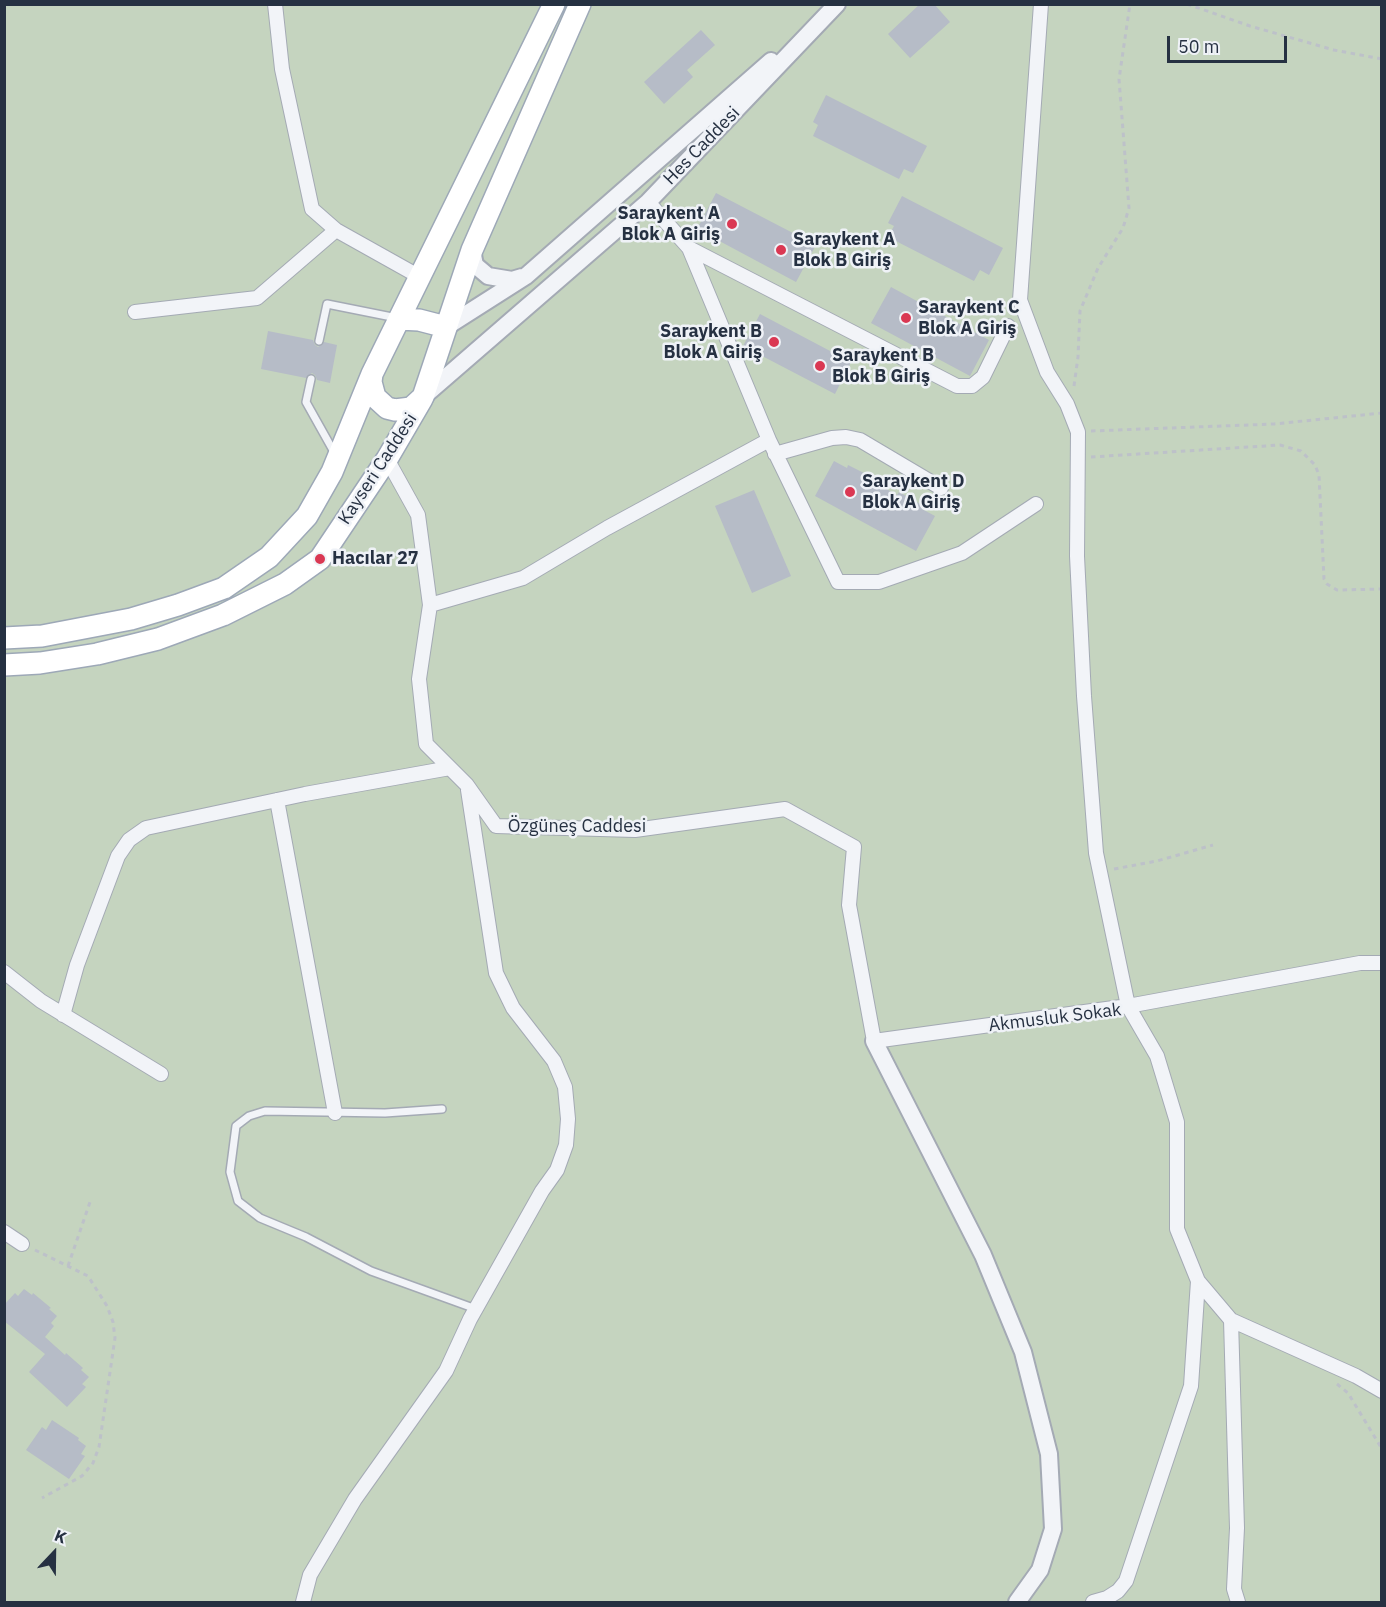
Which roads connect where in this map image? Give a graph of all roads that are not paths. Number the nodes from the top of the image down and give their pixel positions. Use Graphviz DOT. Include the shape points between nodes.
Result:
graph roads {
  1 [pos="275,4"];
  2 [pos="554,4"];
  3 [pos="580,4"];
  4 [pos="836,4"];
  5 [pos="1041,4"];
  6 [pos="648,202"];
  7 [pos="336,230"];
  8 [pos="689,248"];
  9 [pos="472,250"];
  10 [pos="526,276"];
  11 [pos="420,277"];
  12 [pos="135,312"];
  13 [pos="399,318"];
  14 [pos="1008,326"];
  15 [pos="446,327"];
  16 [pos="319,341"];
  17 [pos="374,370"];
  18 [pos="311,379"];
  19 [pos="425,394"];
  20 [pos="769,440"];
  21 [pos="775,454"];
  22 [pos="338,458"];
  23 [pos="387,459"];
  24 [pos="941,488"];
  25 [pos="1036,504"];
  26 [pos="430,605"];
  27 [pos="4,638"];
  28 [pos="4,665"];
  29 [pos="450,768"];
  30 [pos="467,785"];
  31 [pos="277,800"];
  32 [pos="1382,963"];
  33 [pos="4,972"];
  34 [pos="1128,1006"];
  35 [pos="63,1014"];
  36 [pos="874,1041"];
  37 [pos="161,1074"];
  38 [pos="442,1109"];
  39 [pos="335,1113"];
  40 [pos="4,1232"];
  41 [pos="22,1244"];
  42 [pos="1198,1281"];
  43 [pos="476,1309"];
  44 [pos="1231,1320"];
  45 [pos="1382,1390"];
  46 [pos="303,1602"];
  47 [pos="1017,1602"];
  48 [pos="1093,1602"];
  49 [pos="1238,1602"];
  1 -- 7 [label="street" via="282,69 312,209"];
  2 -- 11 [label="main road, Kayseri Caddesi"];
  3 -- 9 [label="main road, Kayseri Caddesi"];
  4 -- 6 [label="street, Hes Caddesi"];
  4 -- 10 [label="street, Hes Caddesi"];
  5 -- 34 [label="street" via="1020,300 1047,372 1067,404 1078,432 1077,556 1096,853"];
  6 -- 8 [label="street"];
  6 -- 19 [label="street, Hes Caddesi"];
  7 -- 11 [label="street"];
  7 -- 12 [label="street" via="258,298"];
  8 -- 14 [label="street" via="957,386 972,386 983,377"];
  8 -- 20 [label="street"];
  9 -- 10 [label="street" via="475,265 488,276 512,280"];
  9 -- 15 [label="main road, Kayseri Caddesi"];
  10 -- 15 [label="street, Hes Caddesi"];
  11 -- 13 [label="main road, Kayseri Caddesi"];
  13 -- 15 [label="main road"];
  13 -- 16 [label="lane" via="327,304"];
  13 -- 17 [label="main road, Kayseri Caddesi"];
  15 -- 19 [label="main road, Kayseri Caddesi"];
  17 -- 19 [label="main road" via="372,390 387,408 411,408"];
  17 -- 22 [label="main road, Kayseri Caddesi"];
  18 -- 22 [label="lane" via="306,402"];
  19 -- 23 [label="main road, Kayseri Caddesi"];
  20 -- 21 [label="street"];
  20 -- 26 [label="street" via="523,578"];
  21 -- 24 [label="street" via="846,437 860,440"];
  21 -- 25 [label="street" via="838,582 879,582 962,553"];
  22 -- 27 [label="main road, Kayseri Caddesi" via="307,516 269,557 224,588 131,619 42,636"];
  23 -- 26 [label="street, Özgüneş Caddesi" via="418,514"];
  23 -- 28 [label="main road, Kayseri Caddesi" via="320,559 285,584 223,615 158,639 97,654"];
  26 -- 29 [label="street, Özgüneş Caddesi" via="419,679 426,744"];
  29 -- 30 [label="street, Özgüneş Caddesi"];
  29 -- 31 [label="street"];
  30 -- 36 [label="street, Özgüneş Caddesi" via="496,826 635,830 785,809 854,847 849,905"];
  30 -- 43 [label="street" via="496,973 513,1008 554,1061 565,1087 568,1119 566,1145 557,1170"];
  31 -- 35 [label="street" via="146,828 129,840 118,856"];
  31 -- 39 [label="street"];
  32 -- 34 [label="street" via="1360,963"];
  33 -- 35 [label="street"];
  34 -- 36 [label="street, Akmusluk Sokak"];
  34 -- 42 [label="street, Akmusluk Sokak" via="1157,1056 1177,1122 1177,1229"];
  35 -- 37 [label="street"];
  36 -- 47 [label="street" via="984,1255 1023,1352 1032,1386 1049,1454 1053,1529 1040,1570"];
  38 -- 39 [label="lane"];
  39 -- 43 [label="lane" via="265,1111 236,1126 230,1172 238,1201 260,1218 371,1271"];
  40 -- 41 [label="street"];
  42 -- 44 [label="street, Akmusluk Sokak"];
  42 -- 48 [label="street" via="1191,1386 1126,1581 1107,1598"];
  43 -- 46 [label="street" via="446,1371 355,1499 315,1565"];
  44 -- 45 [label="street, Akmusluk Sokak"];
  44 -- 49 [label="street" via="1237,1528 1234,1589"];
}
